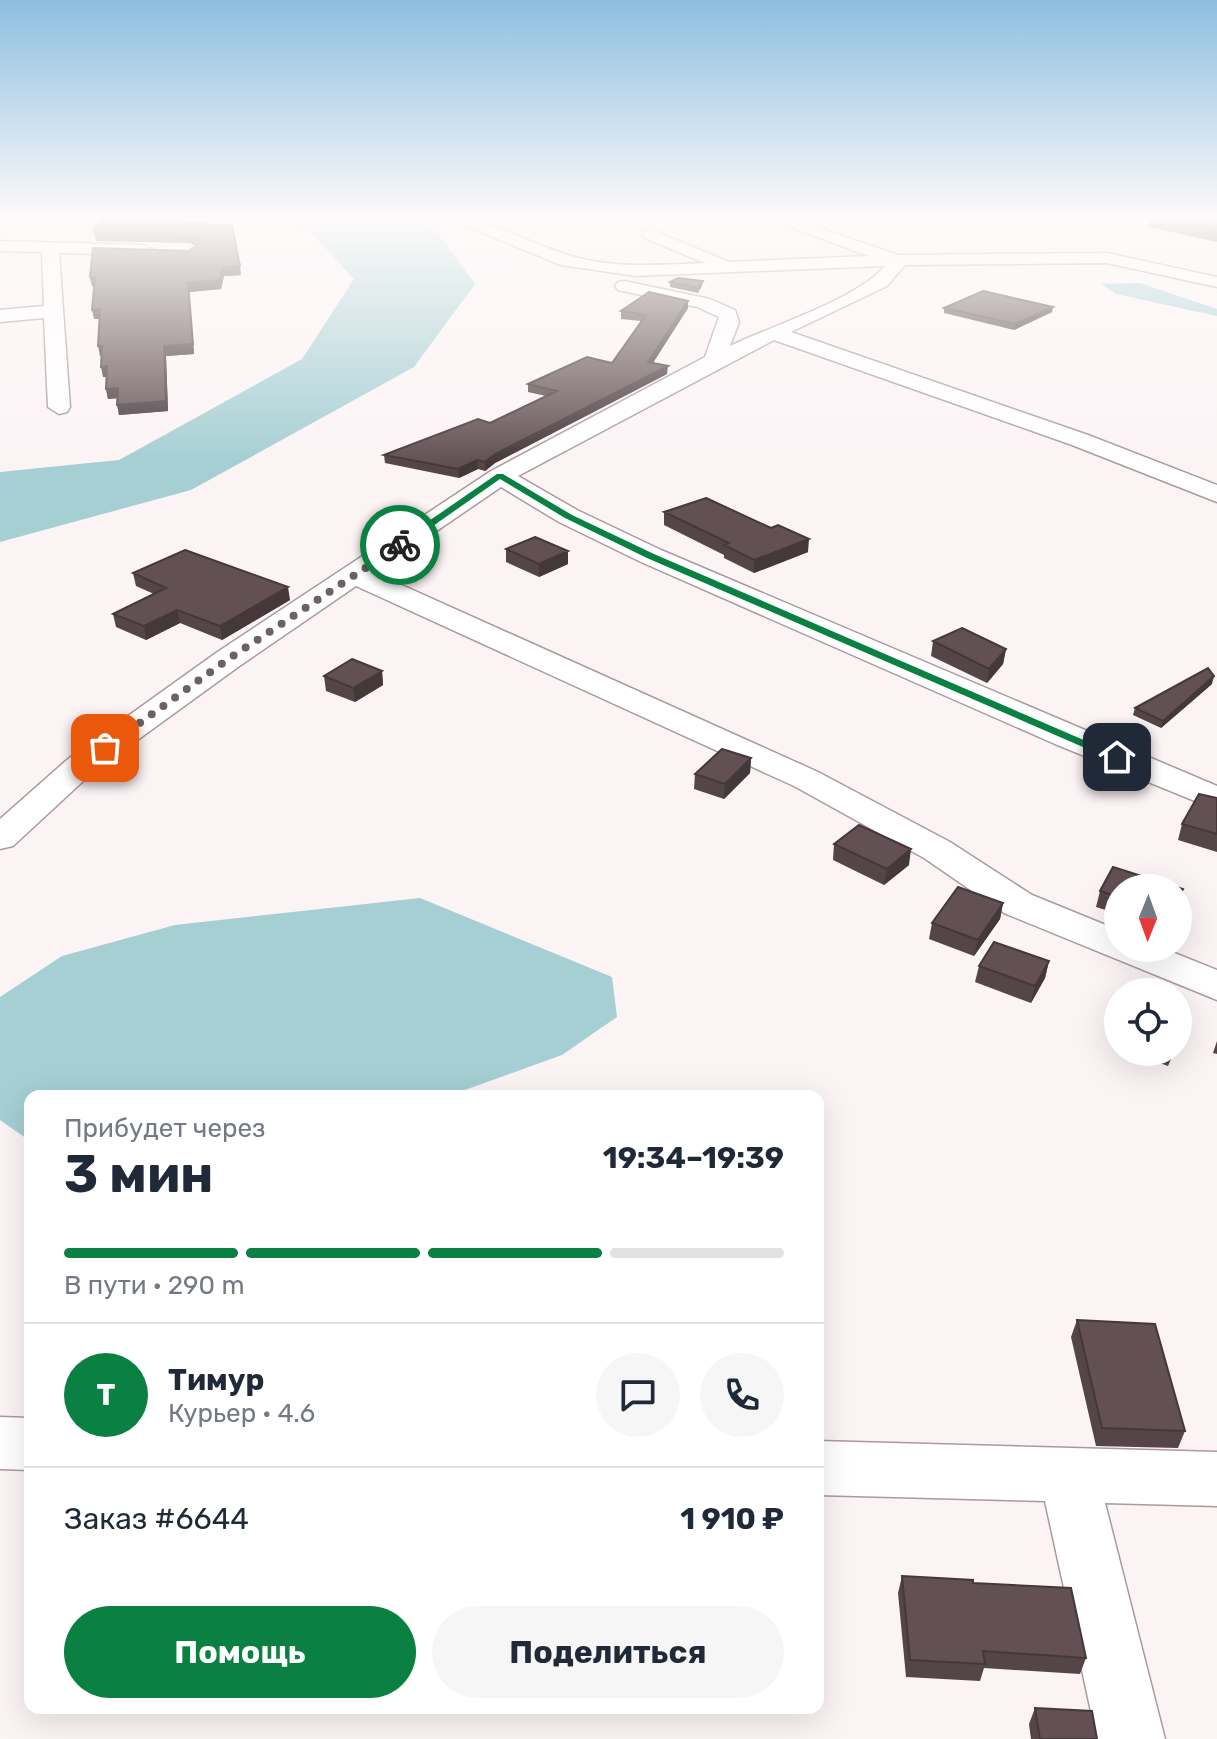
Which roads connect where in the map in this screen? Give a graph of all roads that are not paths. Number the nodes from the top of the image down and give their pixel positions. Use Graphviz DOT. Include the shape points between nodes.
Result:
graph roads {
  1 [pos="54,300"];
  2 [pos="689,300"];
  3 [pos="847,300"];
  4 [pos="55,311"];
  5 [pos="0,316"];
  6 [pos="773,333"];
  7 [pos="714,361"];
  8 [pos="59,407"];
  9 [pos="500,476"];
  10 [pos="1217,494"];
  11 [pos="356,575"];
  12 [pos="1217,799"];
  13 [pos="0,838"];
  14 [pos="1104,939"];
  15 [pos="1159,962"];
  16 [pos="1217,986"];
  17 [pos="0,1443"];
  18 [pos="24,1444"];
  19 [pos="824,1468"];
  20 [pos="1069,1476"];
  21 [pos="1217,1479"];
  22 [pos="1131,1739"];
  1 -- 4 [label="street"];
  2 -- 7 [label="street" via="728,314"];
  3 -- 6 [label="street"];
  4 -- 5 [label="street"];
  4 -- 8 [label="street"];
  6 -- 7 [label="street"];
  6 -- 10 [label="street" via="1080,440"];
  7 -- 9 [label="street"];
  9 -- 11 [label="street"];
  9 -- 12 [label="street" via="651,556"];
  11 -- 13 [label="street" via="80,766"];
  11 -- 14 [label="street" via="806,779 937,850 1018,904"];
  15 -- 16 [label="street"];
  17 -- 18 [label="street"];
  19 -- 20 [label="street"];
  20 -- 21 [label="street"];
  20 -- 22 [label="street"];
}
